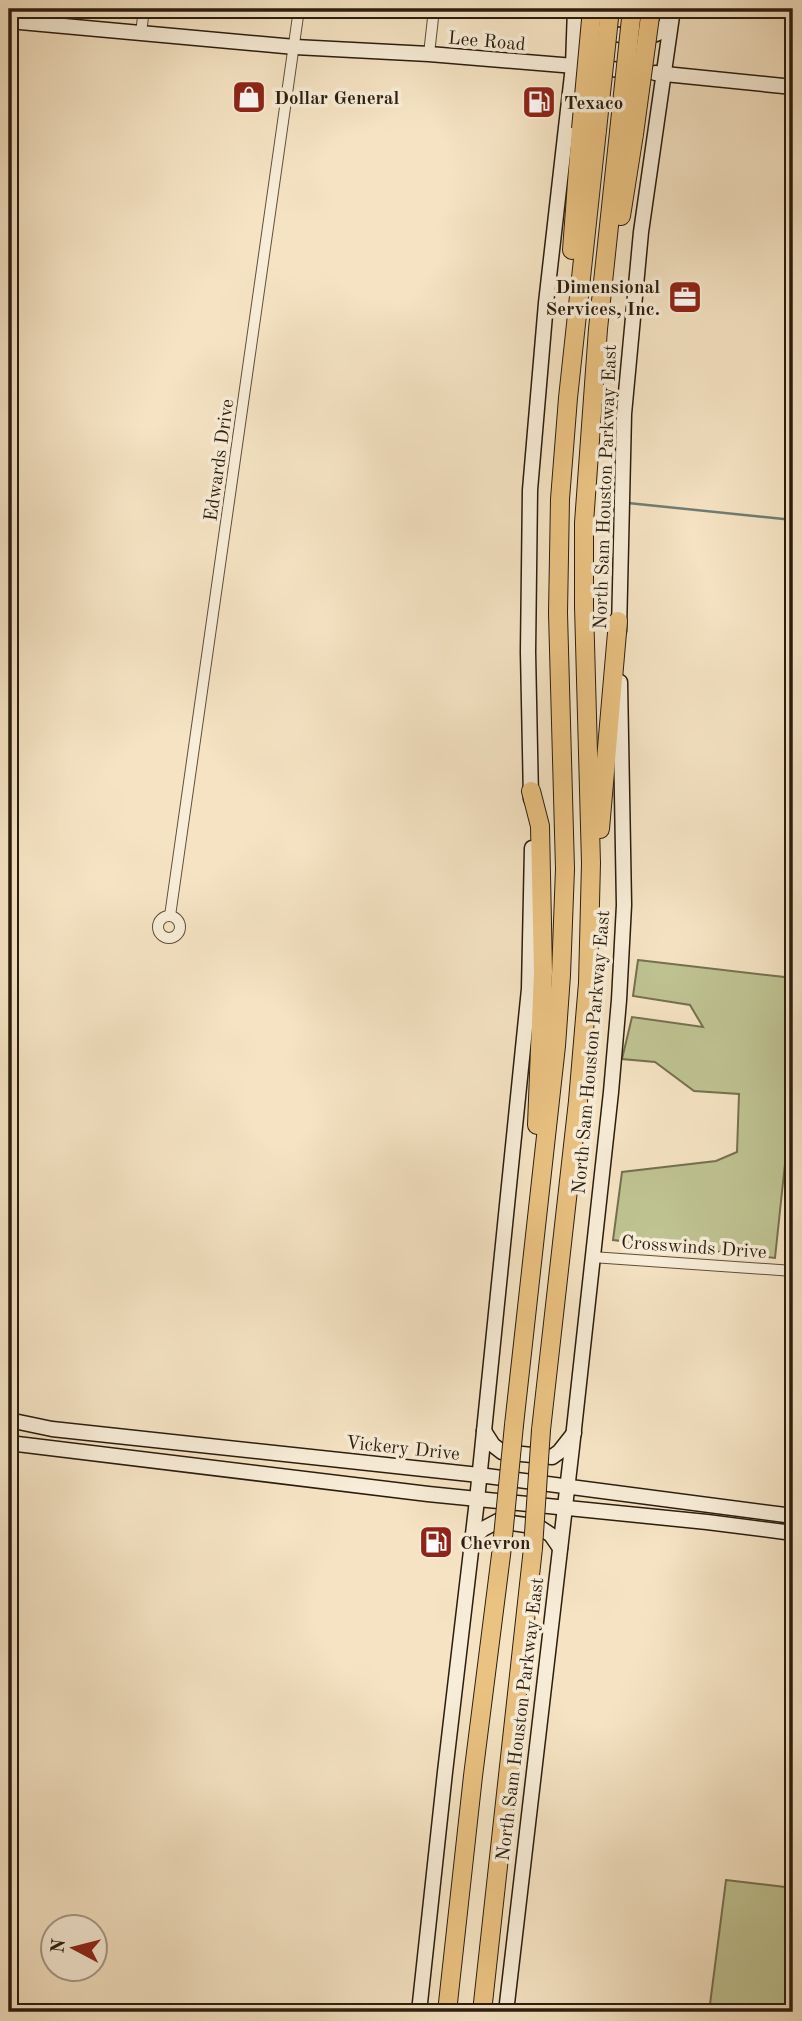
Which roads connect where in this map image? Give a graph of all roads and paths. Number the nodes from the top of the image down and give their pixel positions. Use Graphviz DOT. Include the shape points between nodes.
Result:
graph roads {
  1 [pos="144,9"];
  2 [pos="299,9"];
  3 [pos="434,9"];
  4 [pos="575,9"];
  5 [pos="584,9"];
  6 [pos="592,9"];
  7 [pos="610,9"];
  8 [pos="632,9"];
  9 [pos="651,9"];
  10 [pos="672,9"];
  11 [pos="9,21"];
  12 [pos="141,33"];
  13 [pos="295,47"];
  14 [pos="429,54"];
  15 [pos="573,66"];
  16 [pos="663,73"];
  17 [pos="793,87"];
  18 [pos="582,126"];
  19 [pos="655,130"];
  20 [pos="626,133"];
  21 [pos="618,621"];
  22 [pos="531,790"];
  23 [pos="170,916"];
  24 [pos="590,947"];
  25 [pos="533,1257"];
  26 [pos="592,1257"];
  27 [pos="793,1271"];
  28 [pos="11,1421"];
  29 [pos="484,1431"];
  30 [pos="573,1433"];
  31 [pos="108,1434"];
  32 [pos="9,1441"];
  33 [pos="229,1447"];
  34 [pos="106,1454"];
  35 [pos="226,1470"];
  36 [pos="479,1475"];
  37 [pos="566,1486"];
  38 [pos="477,1500"];
  39 [pos="710,1504"];
  40 [pos="565,1507"];
  41 [pos="793,1516"];
  42 [pos="707,1522"];
  43 [pos="793,1533"];
  44 [pos="472,1540"];
  45 [pos="560,1548"];
  46 [pos="511,1756"];
  47 [pos="419,2012"];
  48 [pos="447,2012"];
  49 [pos="482,2012"];
  50 [pos="491,2012"];
  51 [pos="506,2012"];
  1 -- 12 [label="street"];
  2 -- 13 [label="street, Edwards Drive"];
  3 -- 14 [label="street"];
  4 -- 15 [label="main road, North Sam Houston Parkway East"];
  5 -- 10 [label="main road" via="583,19 599,32 646,37 663,30"];
  6 -- 18 [label="highway, bridge"];
  7 -- 18 [label="highway, North Sam Houston Parkway East, bridge"];
  8 -- 20 [label="highway, North Sam Houston Parkway East, bridge"];
  9 -- 20 [label="highway, bridge"];
  10 -- 16 [label="main road, North Sam Houston Parkway East"];
  11 -- 12 [label="main road, Lee Road"];
  12 -- 13 [label="main road, Lee Road"];
  13 -- 14 [label="main road, Lee Road"];
  13 -- 23 [label="street, Edwards Drive"];
  14 -- 15 [label="main road, Lee Road"];
  15 -- 16 [label="main road, Lee Road"];
  15 -- 18 [label="main road, North Sam Houston Parkway East"];
  16 -- 17 [label="main road, Lee Road"];
  16 -- 19 [label="main road, North Sam Houston Parkway East"];
  18 -- 19 [label="main road" via="575,108 598,99 638,108"];
  18 -- 22 [label="main road, North Sam Houston Parkway East" via="546,303 530,491"];
  18 -- 25 [label="highway, North Sam Houston Parkway East" via="558,613 564,905 556,1037"];
  19 -- 21 [label="main road, North Sam Houston Parkway East" via="640,232 624,414"];
  20 -- 24 [label="highway, North Sam Houston Parkway East" via="591,410 583,564"];
  21 -- 24 [label="highway"];
  21 -- 26 [label="main road, North Sam Houston Parkway East" via="624,907 614,1066"];
  22 -- 25 [label="highway" via="540,826 543,972"];
  22 -- 29 [label="main road, North Sam Houston Parkway East" via="529,989"];
  24 -- 46 [label="highway, North Sam Houston Parkway East, bridge" via="579,1101 541,1430"];
  25 -- 48 [label="highway, North Sam Houston Parkway East, bridge"];
  26 -- 27 [label="street, Crosswinds Drive"];
  26 -- 30 [label="main road, North Sam Houston Parkway East"];
  28 -- 31 [label="main road, Vickery Drive"];
  28 -- 32 [label="main road"];
  29 -- 30 [label="main road" via="502,1452 552,1457"];
  29 -- 36 [label="main road, North Sam Houston Parkway East"];
  30 -- 37 [label="main road, North Sam Houston Parkway East"];
  31 -- 33 [label="main road, Vickery Drive"];
  31 -- 34 [label="main road"];
  32 -- 34 [label="main road"];
  33 -- 35 [label="main road"];
  33 -- 36 [label="main road, Vickery Drive"];
  34 -- 35 [label="main road"];
  35 -- 38 [label="main road"];
  36 -- 37 [label="main road, Vickery Drive"];
  36 -- 38 [label="main road, North Sam Houston Parkway East"];
  37 -- 39 [label="main road, Vickery Drive"];
  37 -- 40 [label="main road, North Sam Houston Parkway East"];
  38 -- 40 [label="main road"];
  38 -- 44 [label="main road, North Sam Houston Parkway East"];
  39 -- 41 [label="main road, Vickery Drive"];
  39 -- 42 [label="main road"];
  40 -- 42 [label="main road"];
  40 -- 45 [label="main road, North Sam Houston Parkway East"];
  42 -- 43 [label="main road"];
  44 -- 45 [label="main road" via="498,1521 538,1527"];
  44 -- 47 [label="main road, North Sam Houston Parkway East"];
  45 -- 51 [label="main road, North Sam Houston Parkway East"];
  46 -- 49 [label="highway, North Sam Houston Parkway East"];
  46 -- 50 [label="highway"];
}
